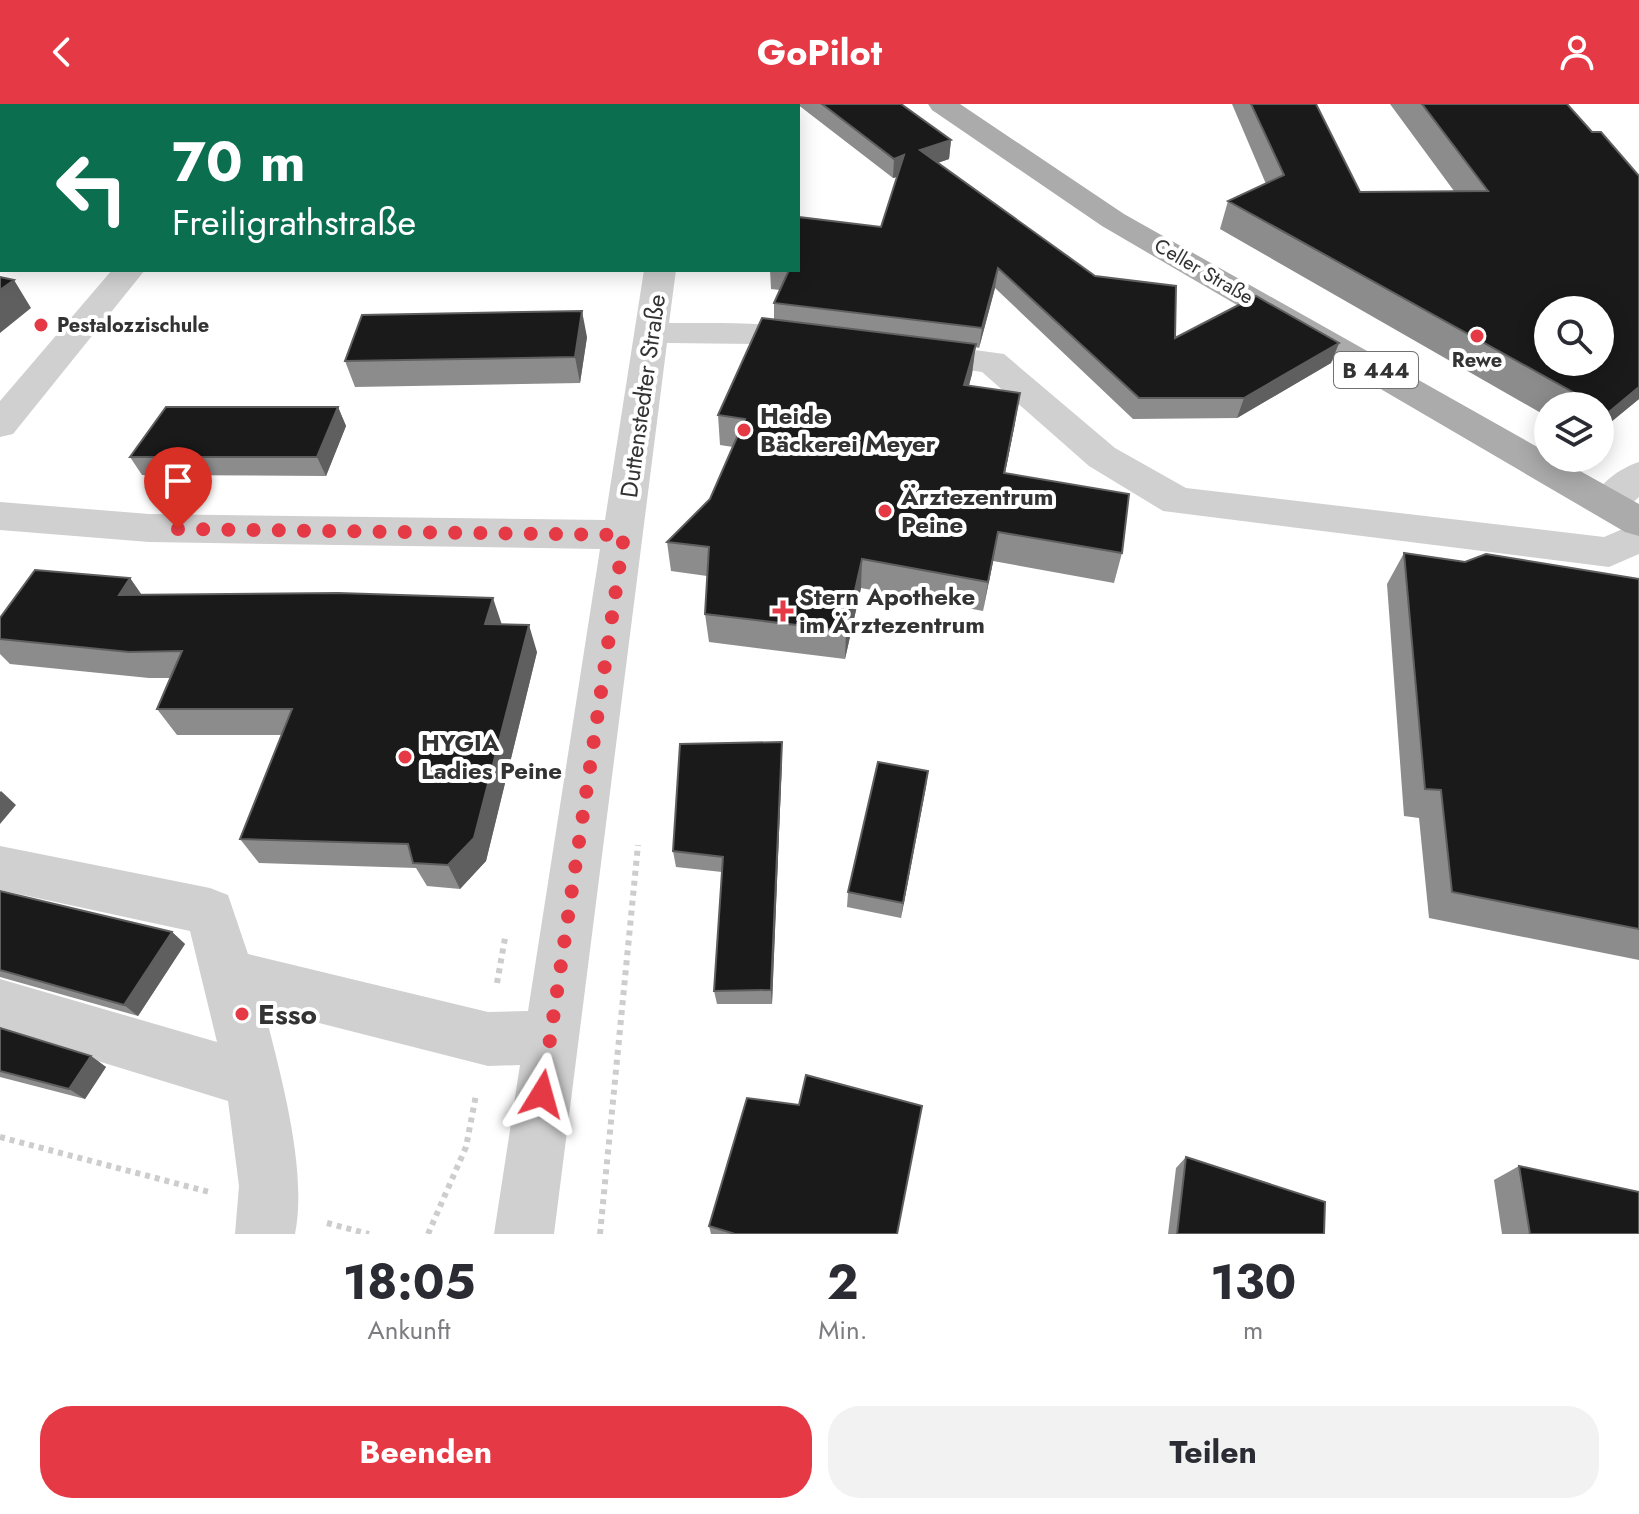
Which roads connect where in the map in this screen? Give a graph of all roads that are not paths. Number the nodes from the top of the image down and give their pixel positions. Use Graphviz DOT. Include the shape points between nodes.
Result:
graph roads {
  1 [pos="942,104"];
  2 [pos="127,272"];
  3 [pos="660,272"];
  4 [pos="651,333"];
  5 [pos="0,425"];
  6 [pos="1639,475"];
  7 [pos="1624,513"];
  8 [pos="0,516"];
  9 [pos="624,535"];
  10 [pos="1639,536"];
  11 [pos="0,868"];
  12 [pos="229,975"];
  13 [pos="0,1005"];
  14 [pos="550,1037"];
  15 [pos="254,1081"];
  16 [pos="268,1221"];
  17 [pos="524,1234"];
  1 -- 7 [label="main road, Celler Straße / B 444" via="1113,220"];
  2 -- 5 [label="street"];
  3 -- 4 [label="street, Duttenstedter Straße"];
  4 -- 9 [label="street, Duttenstedter Straße"];
  4 -- 10 [label="street" via="756,334 992,362 1102,457 1177,501 1609,552"];
  6 -- 7 [label="street"];
  8 -- 9 [label="street" via="149,528"];
  9 -- 14 [label="street, Duttenstedter Straße"];
  11 -- 12 [label="street" via="210,912"];
  12 -- 14 [label="street" via="488,1039"];
  12 -- 15 [label="street"];
  13 -- 15 [label="street"];
  14 -- 17 [label="street, Duttenstedter Straße"];
  15 -- 16 [label="street"];
}
